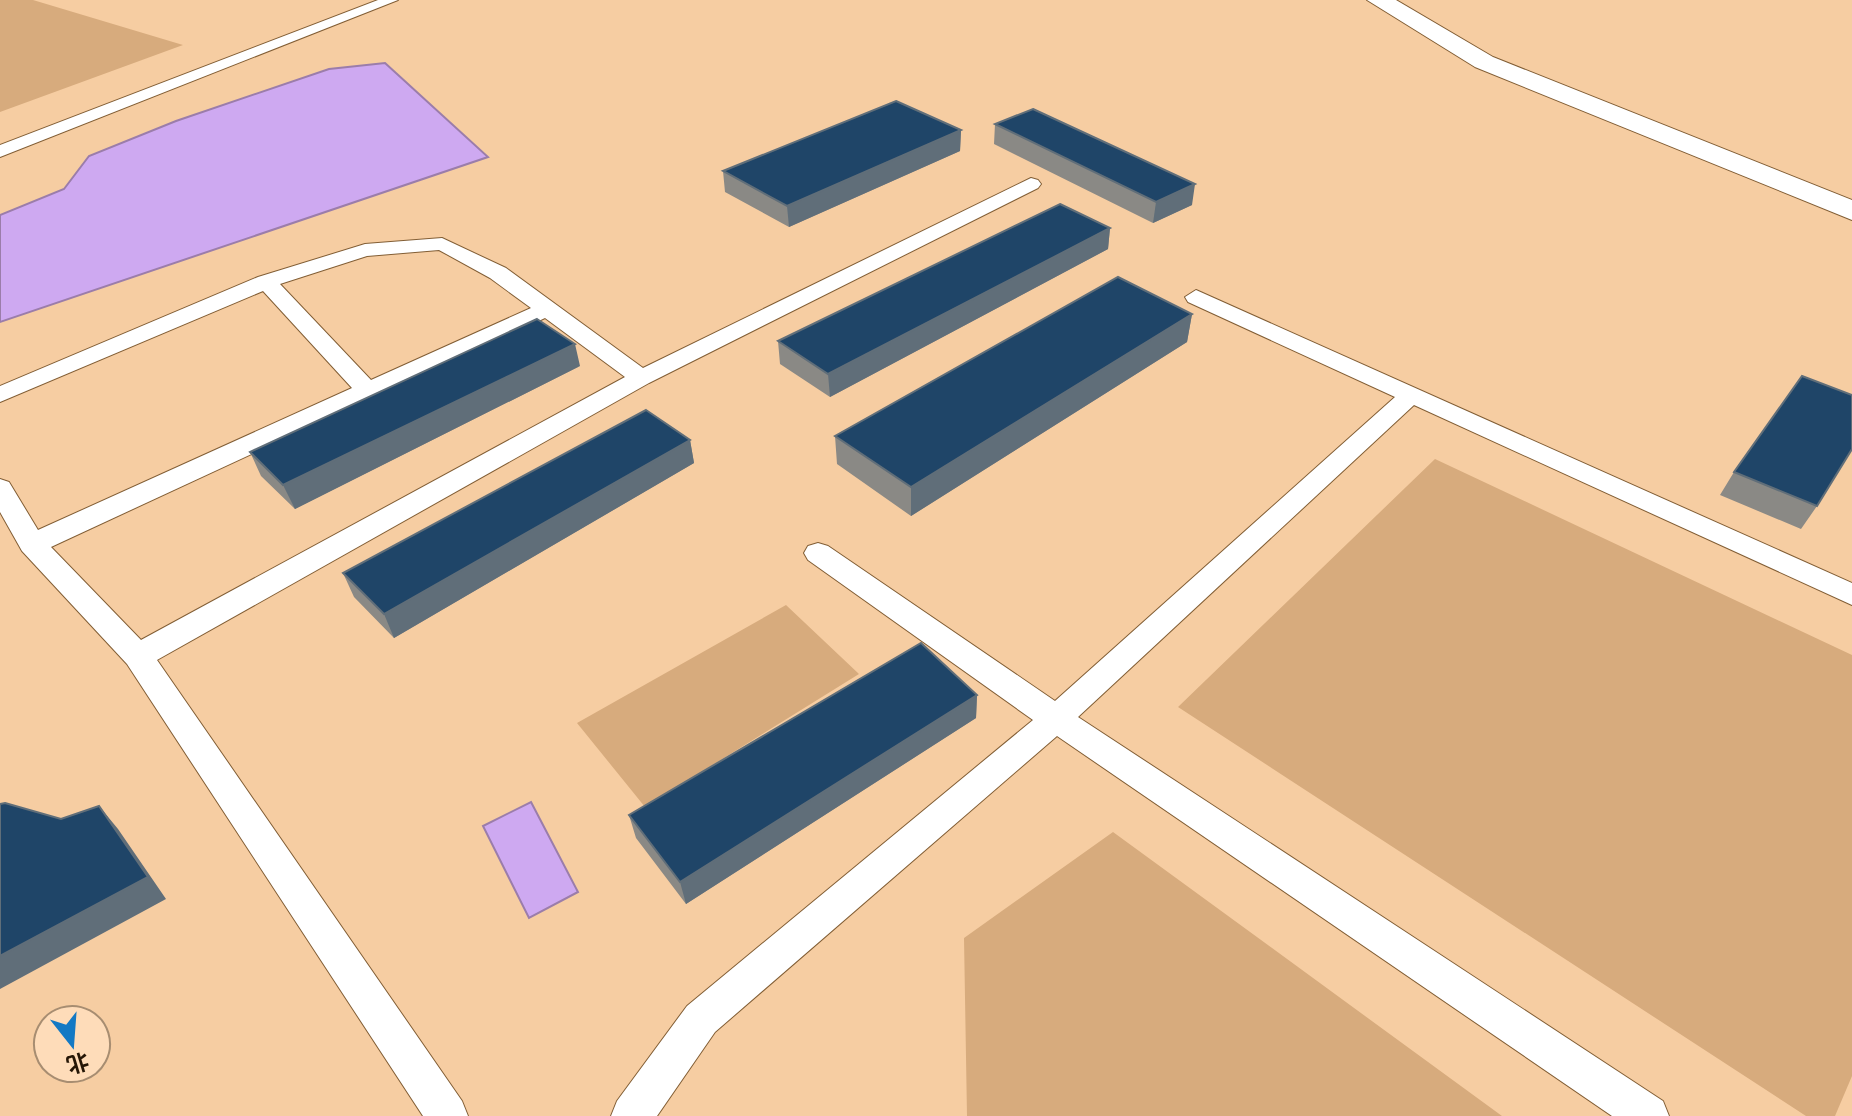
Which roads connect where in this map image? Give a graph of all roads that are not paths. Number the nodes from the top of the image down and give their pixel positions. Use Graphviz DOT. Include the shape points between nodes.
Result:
graph roads {
  1 [pos="391,0"];
  2 [pos="1379,0"];
  3 [pos="318,9"];
  4 [pos="293,37"];
  5 [pos="0,151"];
  6 [pos="1031,184"];
  7 [pos="1852,211"];
  8 [pos="266,282"];
  9 [pos="1196,297"];
  10 [pos="549,308"];
  11 [pos="641,378"];
  12 [pos="368,391"];
  13 [pos="1412,394"];
  14 [pos="0,395"];
  15 [pos="0,488"];
  16 [pos="32,544"];
  17 [pos="818,553"];
  18 [pos="1852,595"];
  19 [pos="138,656"];
  20 [pos="1056,719"];
  21 [pos="447,1116"];
  22 [pos="632,1116"];
  23 [pos="1648,1116"];
  1 -- 4 [label="lane"];
  2 -- 7 [label="street" via="1484,62"];
  3 -- 4 [label="lane"];
  4 -- 5 [label="lane"];
  6 -- 11 [label="lane"];
  8 -- 10 [label="lane" via="365,250 442,244"];
  8 -- 12 [label="lane"];
  8 -- 14 [label="lane"];
  9 -- 13 [label="lane"];
  10 -- 11 [label="lane"];
  10 -- 12 [label="lane"];
  11 -- 19 [label="lane"];
  12 -- 16 [label="lane"];
  13 -- 18 [label="lane"];
  13 -- 20 [label="lane"];
  15 -- 16 [label="lane"];
  16 -- 19 [label="lane"];
  17 -- 20 [label="lane"];
  19 -- 21 [label="lane"];
  20 -- 22 [label="lane" via="701,1019"];
  20 -- 23 [label="lane"];
}
